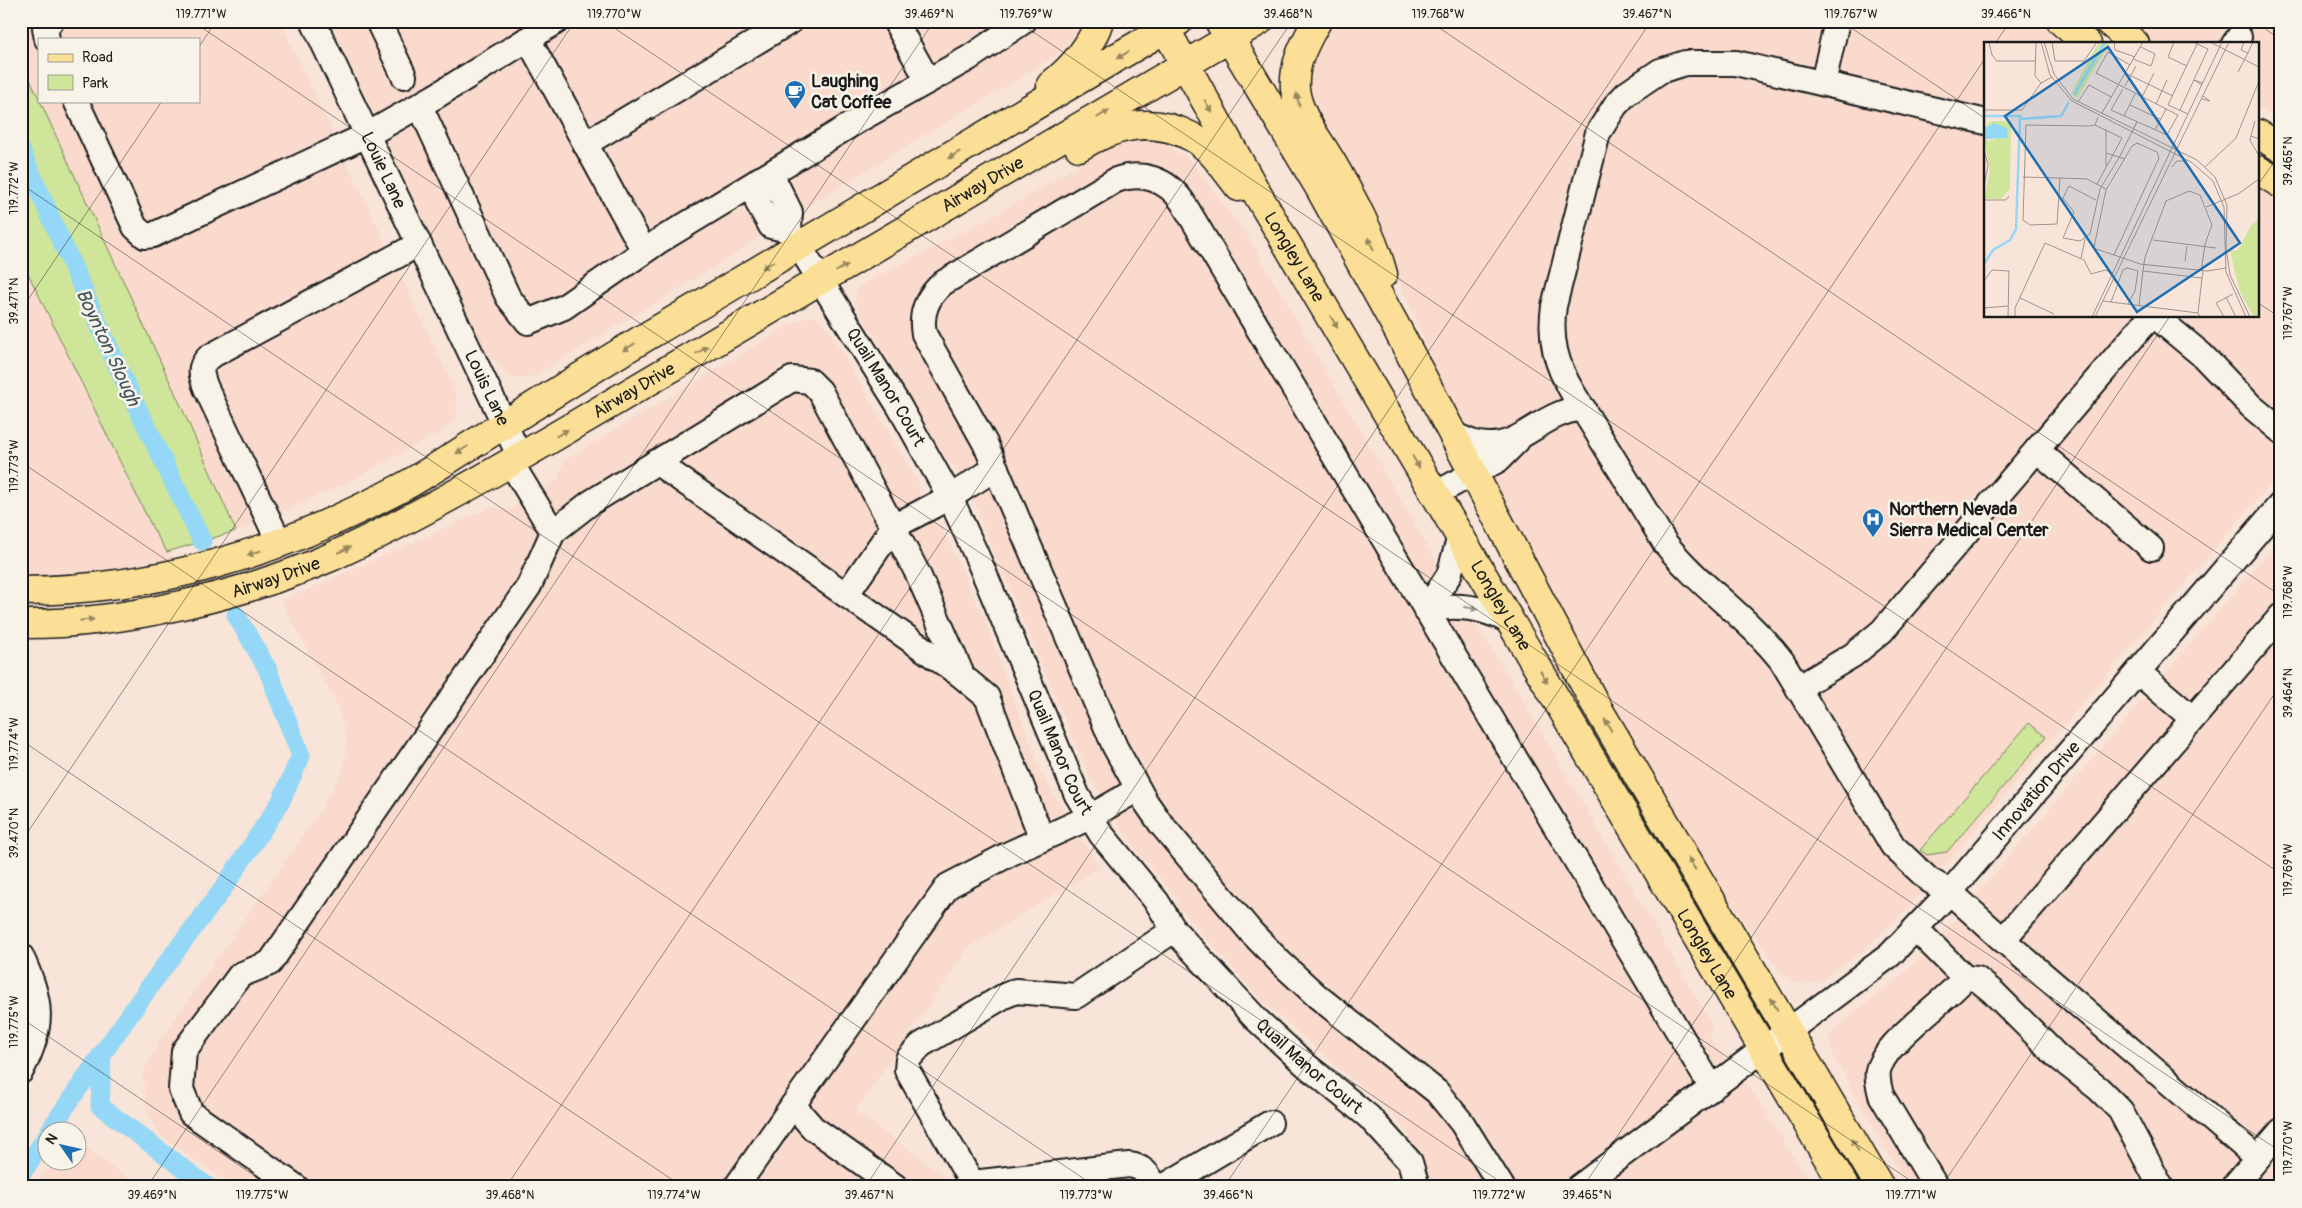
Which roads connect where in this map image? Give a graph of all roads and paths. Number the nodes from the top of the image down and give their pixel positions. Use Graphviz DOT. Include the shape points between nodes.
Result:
graph roads {
  1 [pos="51,21"];
  2 [pos="313,21"];
  3 [pos="378,21"];
  4 [pos="557,21"];
  5 [pos="791,21"];
  6 [pos="895,21"];
  7 [pos="1024,21"];
  8 [pos="1099,21"];
  9 [pos="1259,21"];
  10 [pos="1317,21"];
  11 [pos="1837,21"];
  12 [pos="2060,21"];
  13 [pos="2108,21"];
  14 [pos="1168,24"];
  15 [pos="1224,30"];
  16 [pos="47,38"];
  17 [pos="528,39"];
  18 [pos="2085,42"];
  19 [pos="2133,42"];
  20 [pos="1195,57"];
  21 [pos="404,76"];
  22 [pos="928,81"];
  23 [pos="1823,83"];
  24 [pos="76,102"];
  25 [pos="420,106"];
  26 [pos="1984,122"];
  27 [pos="989,134"];
  28 [pos="367,135"];
  29 [pos="2260,135"];
  30 [pos="585,144"];
  31 [pos="2281,148"];
  32 [pos="2260,171"];
  33 [pos="760,179"];
  34 [pos="2281,184"];
  35 [pos="897,235"];
  36 [pos="794,238"];
  37 [pos="419,244"];
  38 [pos="644,251"];
  39 [pos="1295,255"];
  40 [pos="819,281"];
  41 [pos="2149,318"];
  42 [pos="2158,318"];
  43 [pos="455,320"];
  44 [pos="1395,324"];
  45 [pos="1583,408"];
  46 [pos="504,424"];
  47 [pos="2281,431"];
  48 [pos="1452,433"];
  49 [pos="1519,437"];
  50 [pos="2037,450"];
  51 [pos="515,460"];
  52 [pos="656,462"];
  53 [pos="996,468"];
  54 [pos="1474,473"];
  55 [pos="1435,494"];
  56 [pos="950,497"];
  57 [pos="2281,504"];
  58 [pos="893,528"];
  59 [pos="554,532"];
  60 [pos="1460,536"];
  61 [pos="280,544"];
  62 [pos="2151,548"];
  63 [pos="117,586"];
  64 [pos="21,591"];
  65 [pos="846,595"];
  66 [pos="21,607"];
  67 [pos="1426,610"];
  68 [pos="2281,616"];
  69 [pos="1512,623"];
  70 [pos="21,624"];
  71 [pos="2138,672"];
  72 [pos="963,677"];
  73 [pos="1798,688"];
  74 [pos="2192,718"];
  75 [pos="1138,789"];
  76 [pos="1090,817"];
  77 [pos="1042,839"];
  78 [pos="1950,892"];
  79 [pos="1916,929"];
  80 [pos="1174,930"];
  81 [pos="2003,940"];
  82 [pos="21,956"];
  83 [pos="1965,978"];
  84 [pos="1790,1030"];
  85 [pos="1764,1049"];
  86 [pos="21,1071"];
  87 [pos="1712,1088"];
  88 [pos="793,1104"];
  89 [pos="1270,1123"];
  90 [pos="2281,1131"];
  91 [pos="2257,1158"];
  92 [pos="296,1187"];
  93 [pos="736,1187"];
  94 [pos="896,1187"];
  95 [pos="1156,1187"];
  96 [pos="1163,1187"];
  97 [pos="1417,1187"];
  98 [pos="1502,1187"];
  99 [pos="1579,1187"];
  100 [pos="1845,1187"];
  101 [pos="1880,1187"];
  102 [pos="1936,1187"];
  103 [pos="2161,1187"];
  104 [pos="2232,1187"];
  1 -- 16 [label="street" via="45,28"];
  2 -- 28 [label="street, Louie Lane"];
  3 -- 21 [label="street"];
  4 -- 17 [label="street"];
  5 -- 30 [label="street"];
  6 -- 22 [label="street"];
  7 -- 22 [label="street"];
  8 -- 27 [label="main road" via="1081,56 1059,79"];
  9 -- 15 [label="main road, Airway Drive"];
  44 -- 10 [label="main road, one-way" via="1381,268 1360,215 1299,107 1295,88 1296,65"];
  11 -- 23 [label="street"];
  12 -- 18 [label="main road"];
  13 -- 19 [label="main road"];
  14 -- 20 [label="main road, Longley Lane"];
  14 -- 27 [label="main road, Airway Drive, one-way"];
  15 -- 20 [label="main road, Airway Drive"];
  15 -- 44 [label="main road, Longley Lane"];
  17 -- 25 [label="street"];
  17 -- 30 [label="street"];
  35 -- 20 [label="main road, Airway Drive, one-way"];
  20 -- 39 [label="main road, Longley Lane, one-way" via="1259,197"];
  22 -- 33 [label="street"];
  23 -- 26 [label="street"];
  23 -- 45 [label="street" via="1736,63 1685,63 1650,76 1614,106 1593,146 1552,316 1552,338 1561,372"];
  24 -- 28 [label="street" via="135,227 145,236"];
  25 -- 28 [label="street"];
  25 -- 38 [label="street" via="508,297 528,322 564,307"];
  27 -- 36 [label="main road, Airway Drive, one-way"];
  28 -- 37 [label="street, Louie Lane"];
  29 -- 31 [label="main road"];
  30 -- 38 [label="street"];
  32 -- 34 [label="main road"];
  33 -- 36 [label="street" via="777,186 790,212"];
  33 -- 38 [label="street"];
  35 -- 39 [label="main road" via="916,234 956,220 1109,132 1130,125 1152,125 1193,137 1211,153"];
  40 -- 35 [label="main road, Airway Drive, one-way"];
  36 -- 40 [label="street, Quail Manor Court"];
  36 -- 46 [label="main road, Airway Drive, one-way"];
  37 -- 43 [label="street, Louie Lane"];
  37 -- 61 [label="street" via="203,362 200,372 206,388"];
  39 -- 55 [label="main road, Longley Lane, one-way"];
  51 -- 40 [label="main road, Airway Drive, one-way"];
  40 -- 56 [label="street, Quail Manor Court" via="899,406"];
  41 -- 50 [label="street"];
  42 -- 47 [label="street"];
  43 -- 46 [label="street, Louis Lane"];
  44 -- 48 [label="main road, Longley Lane"];
  45 -- 49 [label="street" via="1563,412"];
  45 -- 73 [label="street" via="1665,543 1683,564 1763,638"];
  46 -- 51 [label="street, Louis Lane"];
  46 -- 61 [label="main road, Airway Drive, one-way" via="400,488"];
  48 -- 49 [label="street" via="1488,446 1501,445"];
  48 -- 54 [label="main road, Longley Lane"];
  49 -- 54 [label="street" via="1504,456"];
  50 -- 62 [label="street"];
  50 -- 73 [label="street" via="1878,636"];
  51 -- 59 [label="street, Louis Lane"];
  70 -- 51 [label="main road, Airway Drive, one-way" via="138,614 293,571 386,530"];
  52 -- 58 [label="street" via="792,379 810,381 820,391"];
  52 -- 59 [label="street" via="590,503"];
  52 -- 65 [label="street"];
  53 -- 56 [label="street"];
  53 -- 67 [label="street" via="924,334 922,317 929,298 943,283 1116,180 1134,176 1152,178 1169,187 1182,201"];
  53 -- 75 [label="street" via="1115,747"];
  54 -- 55 [label="street"];
  84 -- 54 [label="main road, Longley Lane, one-way" via="1607,725"];
  55 -- 60 [label="main road, Longley Lane"];
  56 -- 58 [label="street"];
  56 -- 76 [label="street, Quail Manor Court"];
  57 -- 71 [label="street, Innovation Drive"];
  58 -- 65 [label="street"];
  58 -- 72 [label="street" via="917,572"];
  59 -- 92 [label="street" via="529,586 270,963 240,976 184,1052 181,1090 191,1113"];
  60 -- 67 [label="street" via="1449,575"];
  60 -- 69 [label="main road, Longley Lane"];
  61 -- 63 [label="main road, Airway Drive, one-way" via="227,562"];
  63 -- 64 [label="main road, Airway Drive"];
  63 -- 66 [label="main road" via="64,605"];
  65 -- 72 [label="street"];
  67 -- 69 [label="street, one-way" via="1448,606 1474,608"];
  67 -- 87 [label="street"];
  68 -- 74 [label="street"];
  69 -- 85 [label="main road, Longley Lane, one-way"];
  71 -- 74 [label="street"];
  71 -- 78 [label="street, Innovation Drive"];
  72 -- 77 [label="street" via="987,697"];
  73 -- 78 [label="street" via="1888,839 1929,880"];
  74 -- 81 [label="street"];
  75 -- 76 [label="street"];
  75 -- 98 [label="street" via="1161,824 1280,962 1317,996 1437,1092 1462,1123"];
  76 -- 77 [label="street"];
  76 -- 80 [label="street, Quail Manor Court" via="1157,902"];
  77 -- 88 [label="street" via="948,886"];
  78 -- 79 [label="street, Innovation Drive"];
  78 -- 81 [label="street"];
  79 -- 83 [label="street"];
  79 -- 84 [label="street, Innovation Drive" via="1890,955"];
  80 -- 95 [label="street" via="1076,996 1016,991 1004,996 921,1045 908,1059 907,1070 972,1183 1129,1164 1146,1171"];
  80 -- 97 [label="street, Quail Manor Court" via="1256,1019 1369,1117 1410,1162"];
  81 -- 91 [label="street"];
  82 -- 86 [label="street" via="39,1006 35,1041"];
  83 -- 102 [label="street" via="1890,1048 1879,1066 1881,1095"];
  83 -- 103 [label="street" via="1977,979 1993,992 2058,1057 2120,1110"];
  84 -- 85 [label="street, Innovation Drive"];
  101 -- 84 [label="main road, Longley Lane, one-way"];
  85 -- 87 [label="street, Innovation Drive"];
  85 -- 100 [label="main road, Longley Lane"];
  87 -- 99 [label="street, Innovation Drive"];
  88 -- 93 [label="street"];
  88 -- 94 [label="street" via="813,1128"];
  89 -- 96 [label="street"];
  90 -- 91 [label="street"];
  91 -- 104 [label="street"];
}
